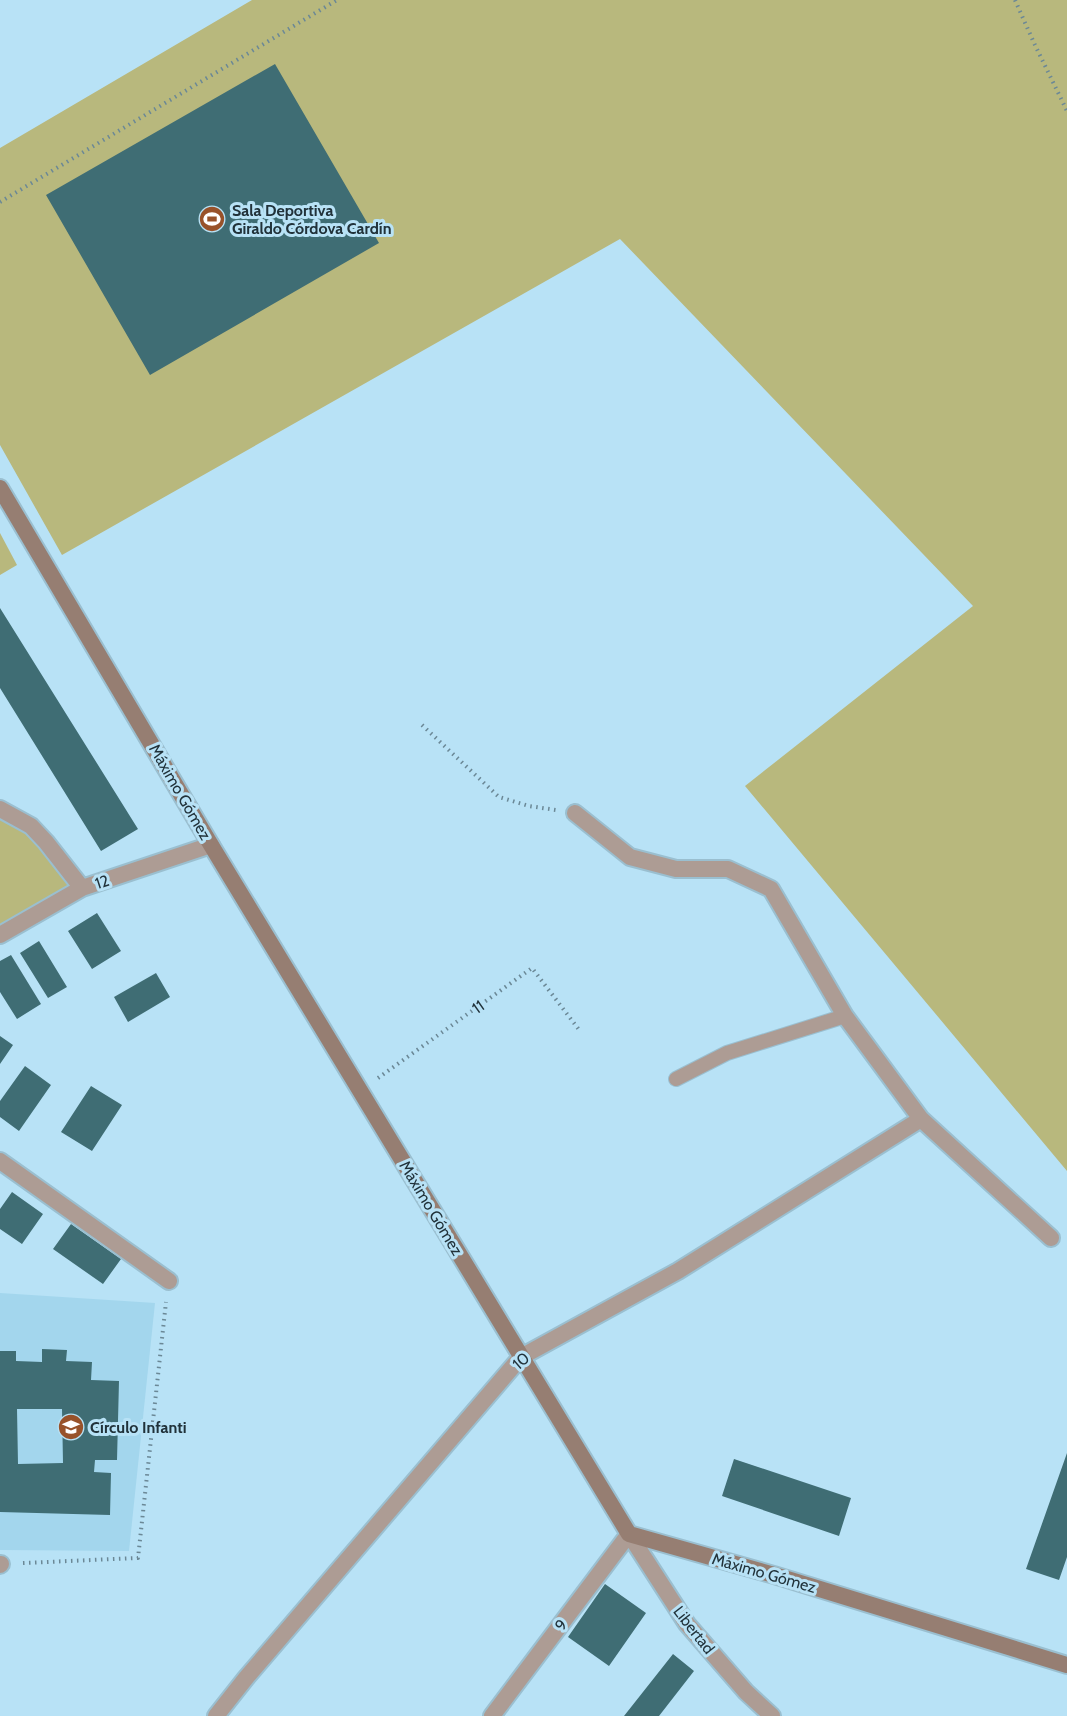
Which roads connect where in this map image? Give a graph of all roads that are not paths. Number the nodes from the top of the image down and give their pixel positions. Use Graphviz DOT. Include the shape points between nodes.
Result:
graph roads {
  1 [pos="0,488"];
  2 [pos="0,809"];
  3 [pos="575,813"];
  4 [pos="211,845"];
  5 [pos="82,888"];
  6 [pos="0,935"];
  7 [pos="844,1016"];
  8 [pos="676,1079"];
  9 [pos="921,1119"];
  10 [pos="0,1161"];
  11 [pos="1051,1238"];
  12 [pos="169,1281"];
  13 [pos="521,1357"];
  14 [pos="629,1534"];
  15 [pos="1067,1665"];
  16 [pos="216,1716"];
  17 [pos="492,1716"];
  18 [pos="772,1716"];
  1 -- 4 [label="main road, Máximo Gómez"];
  2 -- 5 [label="street" via="31,826"];
  3 -- 7 [label="street" via="630,858 676,869 728,869 771,889"];
  4 -- 5 [label="street, 12"];
  4 -- 13 [label="main road, Máximo Gómez"];
  5 -- 6 [label="street, 12"];
  7 -- 8 [label="lane" via="727,1053"];
  7 -- 9 [label="street"];
  9 -- 11 [label="street"];
  9 -- 13 [label="street, 10" via="678,1271"];
  10 -- 12 [label="street"];
  13 -- 14 [label="main road, Máximo Gómez"];
  13 -- 16 [label="street, 10"];
  14 -- 15 [label="main road, Máximo Gómez"];
  14 -- 17 [label="street, 9"];
  14 -- 18 [label="street, Libertad" via="687,1624"];
}
